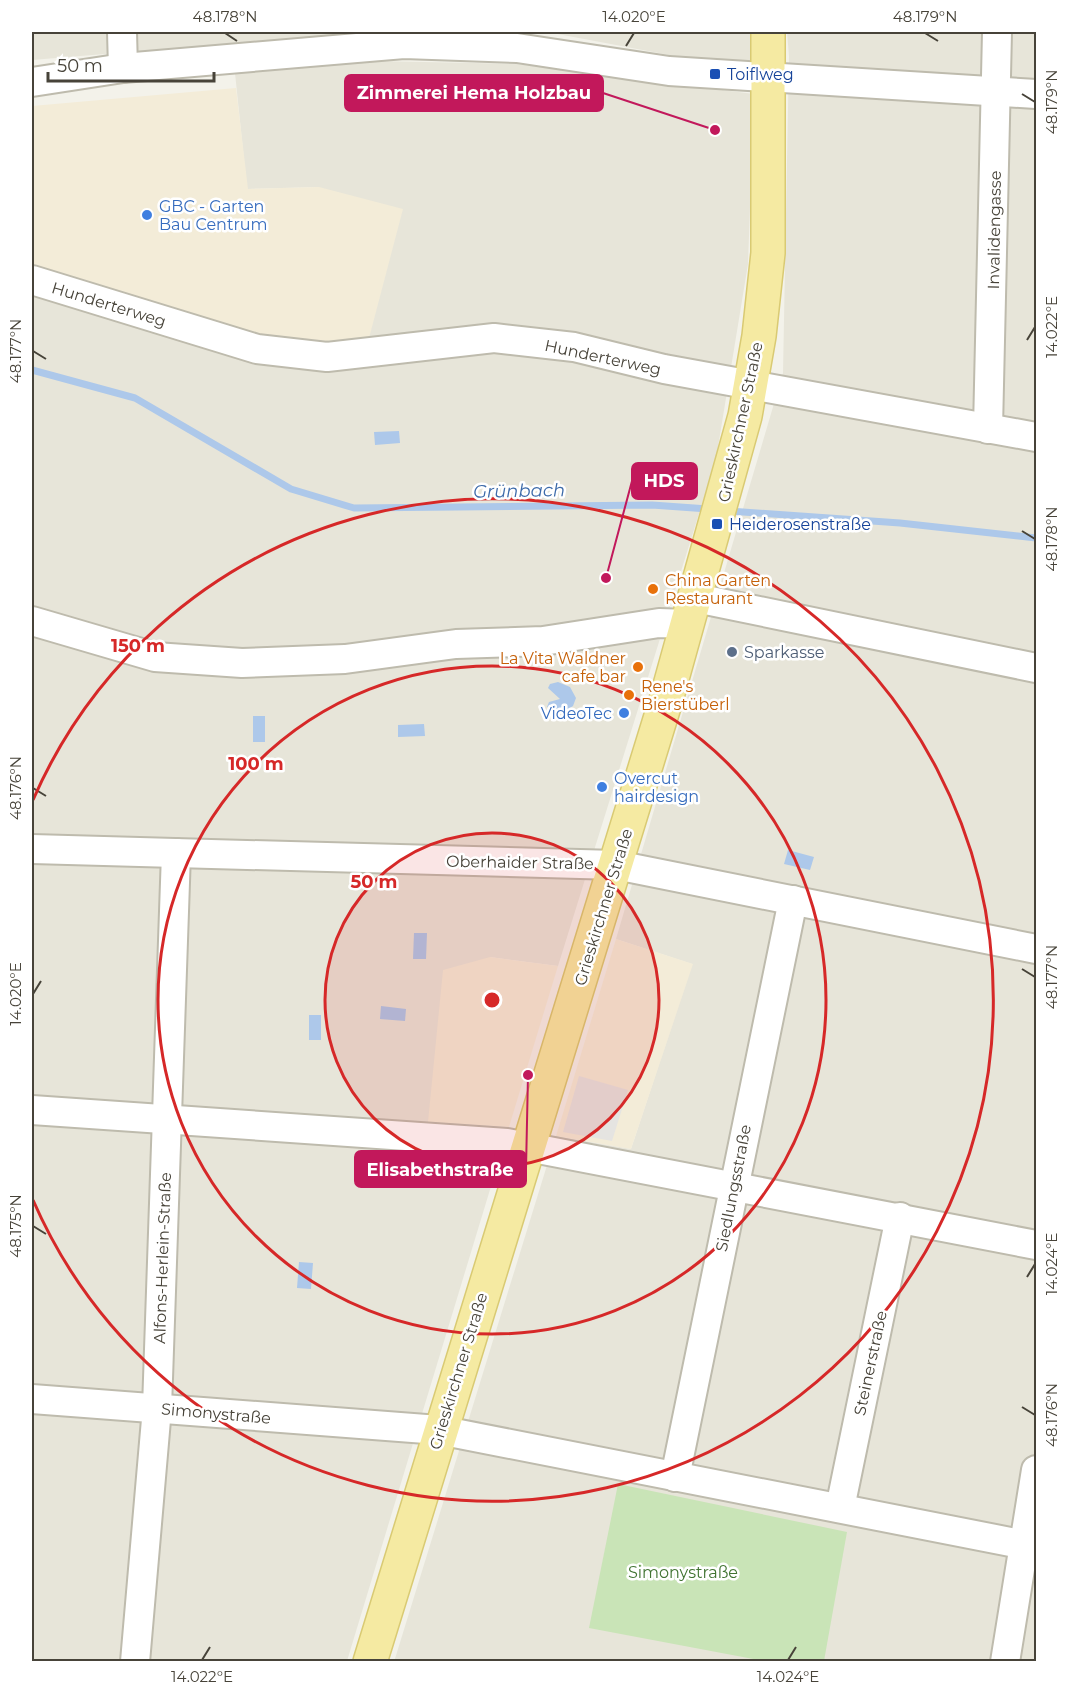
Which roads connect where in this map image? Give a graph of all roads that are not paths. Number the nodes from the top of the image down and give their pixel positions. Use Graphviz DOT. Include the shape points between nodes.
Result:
graph roads {
  1 [pos="122,32"];
  2 [pos="768,32"];
  3 [pos="997,32"];
  4 [pos="123,69"];
  5 [pos="768,78"];
  6 [pos="32,82"];
  7 [pos="997,91"];
  8 [pos="1036,94"];
  9 [pos="32,280"];
  10 [pos="751,384"];
  11 [pos="988,429"];
  12 [pos="1036,437"];
  13 [pos="692,611"];
  14 [pos="32,621"];
  15 [pos="1036,668"];
  16 [pos="32,849"];
  17 [pos="176,853"];
  18 [pos="616,865"];
  19 [pos="793,900"];
  20 [pos="1036,949"];
  21 [pos="32,1110"];
  22 [pos="167,1121"];
  23 [pos="528,1147"];
  24 [pos="733,1186"];
  25 [pos="900,1217"];
  26 [pos="1036,1245"];
  27 [pos="32,1399"];
  28 [pos="157,1408"];
  29 [pos="439,1430"];
  30 [pos="1036,1470"];
  31 [pos="675,1477"];
  32 [pos="840,1508"];
  33 [pos="1030,1546"];
  34 [pos="135,1662"];
  35 [pos="370,1662"];
  36 [pos="1005,1662"];
  1 -- 4 [label="street"];
  2 -- 5 [label="main road, Grieskirchner Straße"];
  3 -- 7 [label="street, Invalidengasse"];
  4 -- 5 [label="street" via="404,44 517,48 669,71"];
  4 -- 6 [label="street"];
  5 -- 7 [label="street"];
  5 -- 10 [label="main road, Grieskirchner Straße" via="768,253"];
  7 -- 8 [label="street"];
  7 -- 11 [label="street, Invalidengasse"];
  9 -- 10 [label="street, Hunderterweg" via="257,350 327,357 494,338 574,347 664,369"];
  10 -- 11 [label="street, Hunderterweg"];
  10 -- 13 [label="main road, Grieskirchner Straße"];
  11 -- 12 [label="street, Hunderterweg"];
  13 -- 14 [label="street" via="659,623 543,641 456,644 345,659 242,663 155,657"];
  13 -- 15 [label="street"];
  13 -- 18 [label="main road, Grieskirchner Straße"];
  16 -- 17 [label="street, Oberhaider Straße"];
  17 -- 18 [label="street, Oberhaider Straße"];
  17 -- 22 [label="street, Alfons-Herlein-Straße"];
  18 -- 19 [label="street, Oberhaider Straße"];
  18 -- 23 [label="main road, Grieskirchner Straße"];
  19 -- 20 [label="street, Oberhaider Straße"];
  19 -- 24 [label="street, Siedlungsstraße"];
  21 -- 22 [label="street"];
  22 -- 23 [label="street"];
  22 -- 28 [label="street, Alfons-Herlein-Straße"];
  23 -- 24 [label="street"];
  23 -- 29 [label="main road, Grieskirchner Straße"];
  24 -- 25 [label="street"];
  24 -- 31 [label="street, Siedlungsstraße"];
  25 -- 26 [label="street"];
  25 -- 32 [label="street, Steinerstraße"];
  27 -- 28 [label="street, Simonystraße"];
  28 -- 29 [label="street, Simonystraße"];
  28 -- 34 [label="street, Alfons-Herlein-Straße"];
  29 -- 31 [label="street, Simonystraße"];
  29 -- 35 [label="main road, Grieskirchner Straße"];
  30 -- 33 [label="street"];
  31 -- 32 [label="street, Simonystraße"];
  32 -- 33 [label="street, Simonystraße"];
  33 -- 36 [label="street"];
}
